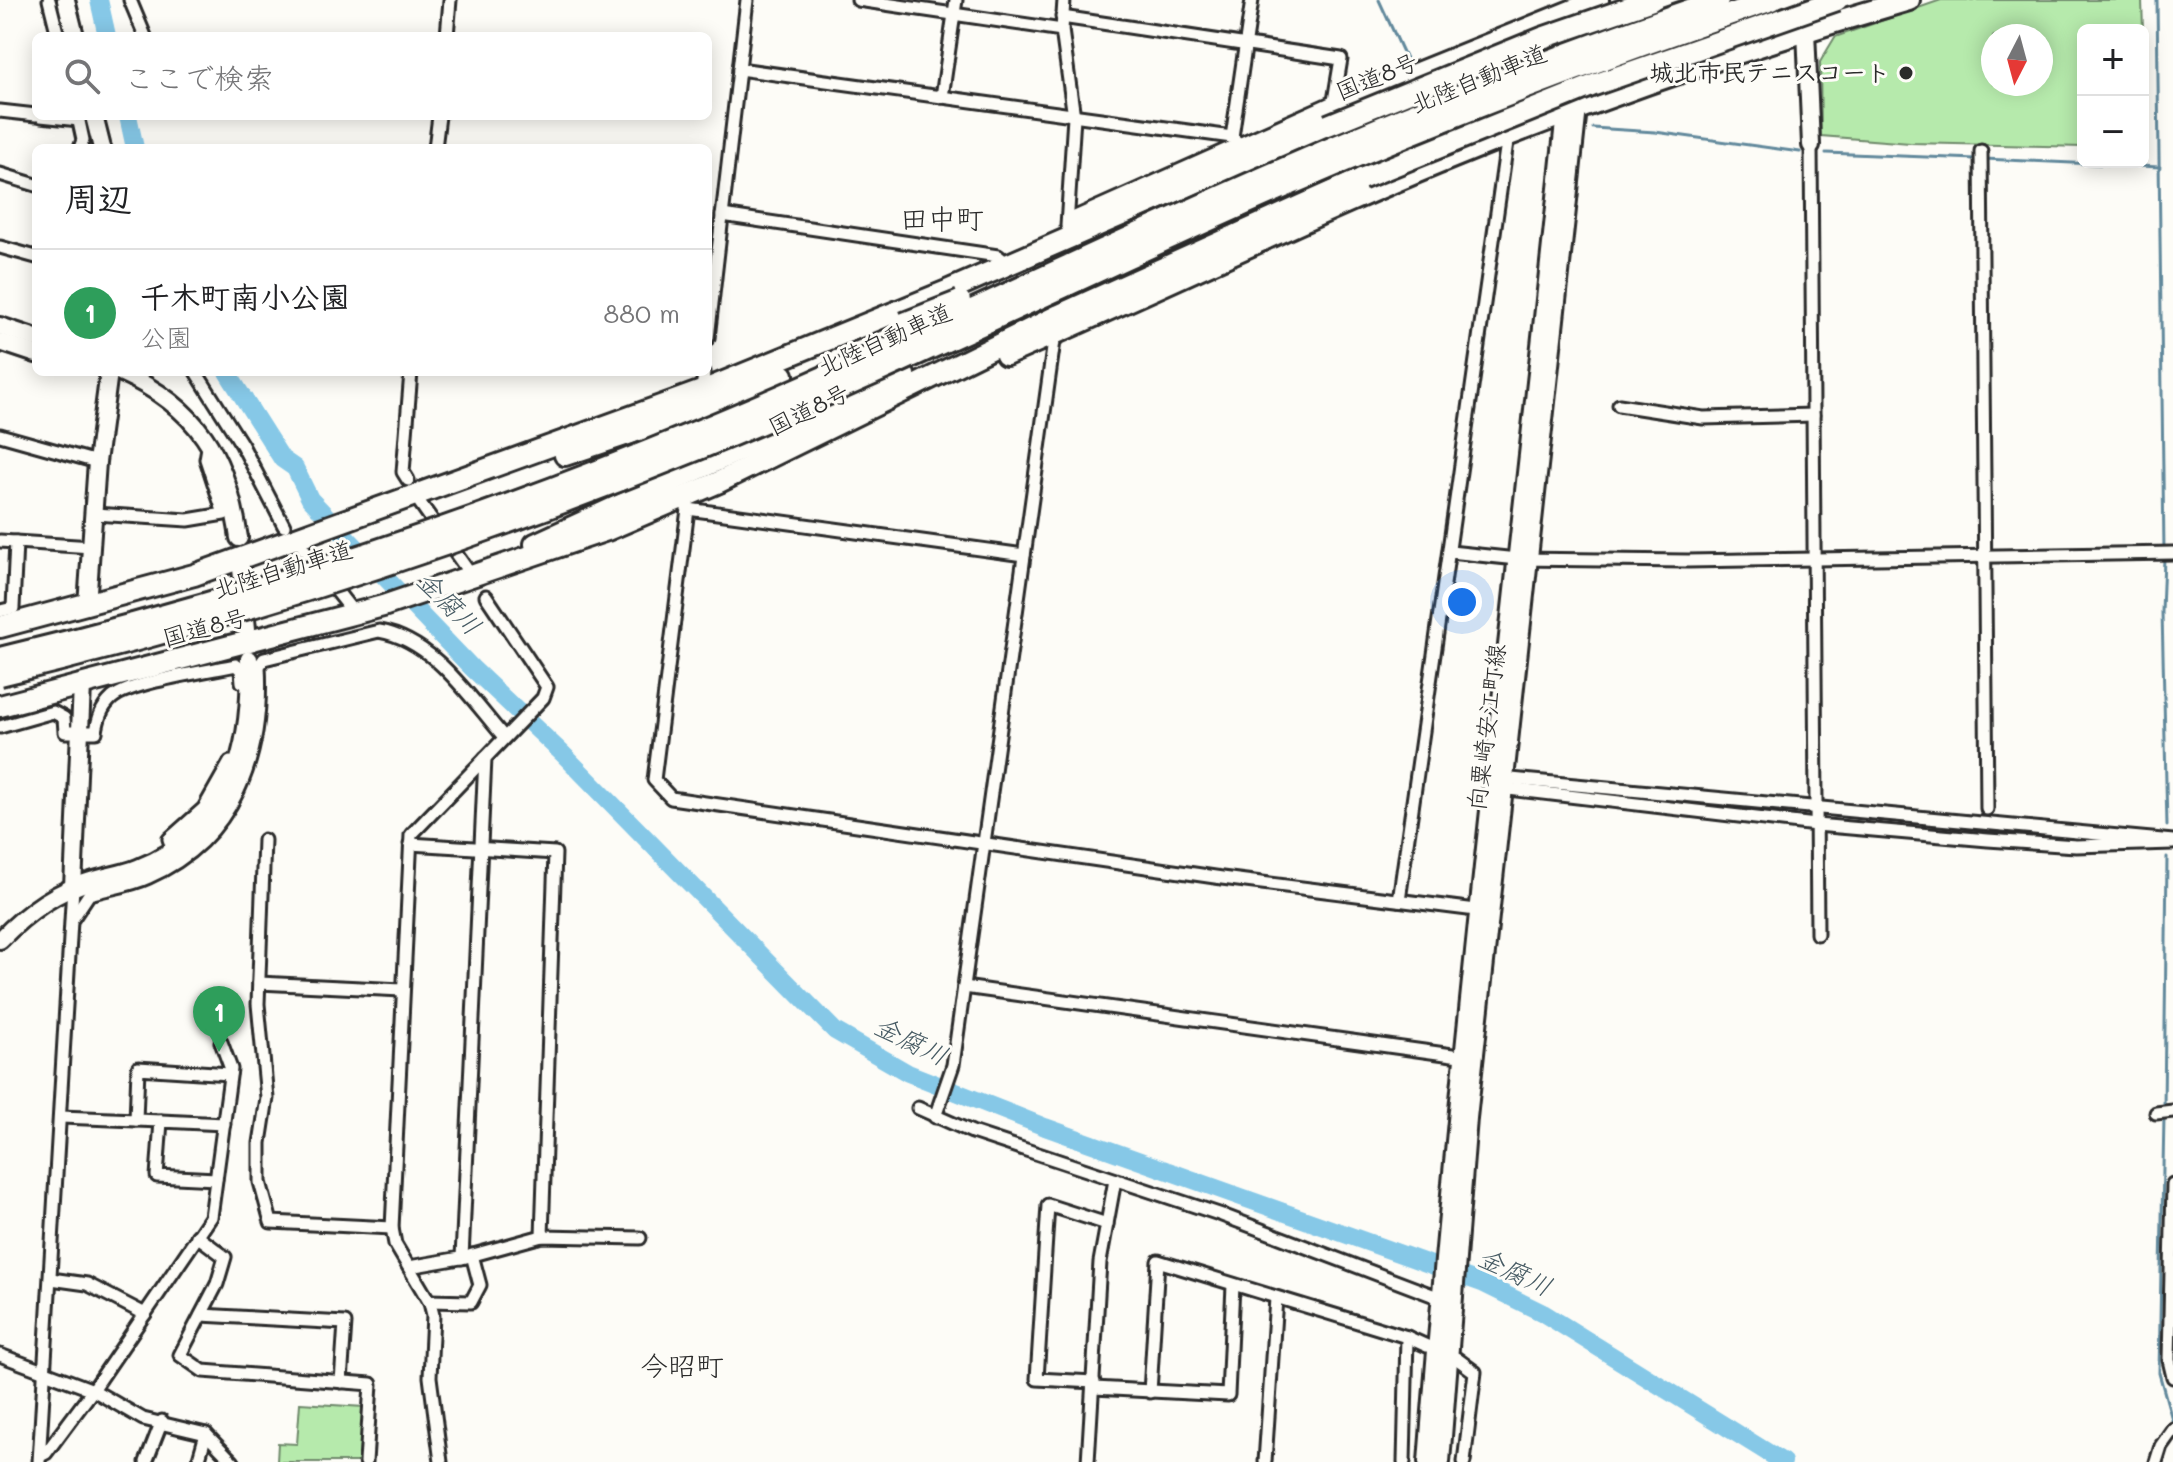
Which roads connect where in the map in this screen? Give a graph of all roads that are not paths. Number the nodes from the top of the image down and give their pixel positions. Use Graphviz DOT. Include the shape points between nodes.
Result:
graph roads {
  1 [pos="49,0"];
  2 [pos="66,0"];
  3 [pos="130,0"];
  4 [pos="450,0"];
  5 [pos="747,0"];
  6 [pos="858,0"];
  7 [pos="956,0"];
  8 [pos="1064,0"];
  9 [pos="1252,0"];
  10 [pos="1652,0"];
  11 [pos="1718,0"];
  12 [pos="1772,0"];
  13 [pos="1837,0"];
  14 [pos="1909,0"];
  15 [pos="1588,1"];
  16 [pos="954,14"];
  17 [pos="1062,24"];
  18 [pos="1806,31"];
  19 [pos="57,32"];
  20 [pos="74,32"];
  21 [pos="143,32"];
  22 [pos="447,32"];
  23 [pos="1244,44"];
  24 [pos="739,69"];
  25 [pos="942,97"];
  26 [pos="0,111"];
  27 [pos="1571,112"];
  28 [pos="32,115"];
  29 [pos="1331,116"];
  30 [pos="1074,117"];
  31 [pos="84,120"];
  32 [pos="86,120"];
  33 [pos="438,120"];
  34 [pos="1508,135"];
  35 [pos="1236,142"];
  36 [pos="82,144"];
  37 [pos="100,144"];
  38 [pos="436,144"];
  39 [pos="1811,145"];
  40 [pos="1981,157"];
  41 [pos="0,174"];
  42 [pos="32,184"];
  43 [pos="1204,204"];
  44 [pos="722,215"];
  45 [pos="1066,233"];
  46 [pos="1161,243"];
  47 [pos="0,247"];
  48 [pos="32,256"];
  49 [pos="1008,264"];
  50 [pos="712,303"];
  51 [pos="1057,324"];
  52 [pos="0,326"];
  53 [pos="32,337"];
  54 [pos="0,342"];
  55 [pos="32,353"];
  56 [pos="108,376"];
  57 [pos="127,376"];
  58 [pos="199,376"];
  59 [pos="411,376"];
  60 [pos="703,382"];
  61 [pos="1619,405"];
  62 [pos="1813,415"];
  63 [pos="0,435"];
  64 [pos="209,441"];
  65 [pos="97,462"];
  66 [pos="408,480"];
  67 [pos="420,503"];
  68 [pos="684,504"];
  69 [pos="385,505"];
  70 [pos="95,514"];
  71 [pos="284,526"];
  72 [pos="239,538"];
  73 [pos="308,540"];
  74 [pos="0,541"];
  75 [pos="16,542"];
  76 [pos="92,547"];
  77 [pos="1450,552"];
  78 [pos="2167,553"];
  79 [pos="1024,555"];
  80 [pos="1984,557"];
  81 [pos="1524,558"];
  82 [pos="1814,559"];
  83 [pos="241,568"];
  84 [pos="466,568"];
  85 [pos="491,571"];
  86 [pos="486,596"];
  87 [pos="87,605"];
  88 [pos="350,608"];
  89 [pos="0,611"];
  90 [pos="0,627"];
  91 [pos="247,629"];
  92 [pos="0,658"];
  93 [pos="249,659"];
  94 [pos="0,675"];
  95 [pos="82,686"];
  96 [pos="0,706"];
  97 [pos="0,727"];
  98 [pos="80,732"];
  99 [pos="506,735"];
  100 [pos="485,758"];
  101 [pos="1501,783"];
  102 [pos="1817,809"];
  103 [pos="1987,809"];
  104 [pos="1816,825"];
  105 [pos="264,840"];
  106 [pos="2173,842"];
  107 [pos="984,843"];
  108 [pos="410,844"];
  109 [pos="483,848"];
  110 [pos="168,857"];
  111 [pos="73,887"];
  112 [pos="1399,900"];
  113 [pos="1484,911"];
  114 [pos="73,918"];
  115 [pos="1817,934"];
  116 [pos="0,940"];
  117 [pos="259,983"];
  118 [pos="964,987"];
  119 [pos="402,990"];
  120 [pos="221,1042"];
  121 [pos="1468,1057"];
  122 [pos="230,1074"];
  123 [pos="918,1108"];
  124 [pos="2173,1111"];
  125 [pos="2156,1113"];
  126 [pos="935,1114"];
  127 [pos="61,1117"];
  128 [pos="136,1120"];
  129 [pos="161,1121"];
  130 [pos="224,1124"];
  131 [pos="216,1179"];
  132 [pos="1115,1180"];
  133 [pos="2173,1184"];
  134 [pos="1107,1224"];
  135 [pos="392,1228"];
  136 [pos="197,1236"];
  137 [pos="542,1236"];
  138 [pos="640,1238"];
  139 [pos="467,1257"];
  140 [pos="409,1267"];
  141 [pos="51,1279"];
  142 [pos="1233,1285"];
  143 [pos="1276,1298"];
  144 [pos="429,1301"];
  145 [pos="1446,1301"];
  146 [pos="145,1314"];
  147 [pos="201,1315"];
  148 [pos="1407,1337"];
  149 [pos="1427,1346"];
  150 [pos="0,1355"];
  151 [pos="1456,1358"];
  152 [pos="45,1371"];
  153 [pos="2173,1377"];
  154 [pos="341,1382"];
  155 [pos="1094,1385"];
  156 [pos="93,1390"];
  157 [pos="1150,1392"];
  158 [pos="162,1421"];
  159 [pos="2172,1430"];
  160 [pos="206,1434"];
  161 [pos="39,1459"];
  162 [pos="146,1462"];
  163 [pos="198,1462"];
  164 [pos="233,1462"];
  165 [pos="366,1462"];
  166 [pos="441,1462"];
  167 [pos="1088,1462"];
  168 [pos="1265,1462"];
  169 [pos="1404,1462"];
  170 [pos="1427,1462"];
  171 [pos="1441,1462"];
  172 [pos="1464,1462"];
  173 [pos="2156,1462"];
  1 -- 19 [label="street"];
  2 -- 20 [label="main road"];
  3 -- 21 [label="street"];
  4 -- 22 [label="street"];
  5 -- 24 [label="street"];
  6 -- 16 [label="street"];
  7 -- 16 [label="street"];
  8 -- 17 [label="street"];
  9 -- 23 [label="street"];
  10 -- 29 [label="highway, 国道8号, bridge"];
  11 -- 43 [label="highway, 北陸自動車道, bridge" via="1516,72"];
  12 -- 46 [label="highway, 北陸自動車道, bridge" via="1523,89"];
  13 -- 51 [label="highway, 国道8号, bridge" via="1594,85 1361,179"];
  14 -- 18 [label="highway"];
  15 -- 27 [label="main road, 向粟崎安江町線"];
  15 -- 29 [label="highway"];
  16 -- 17 [label="street"];
  16 -- 25 [label="street"];
  17 -- 23 [label="street"];
  17 -- 30 [label="street"];
  18 -- 27 [label="highway"];
  18 -- 39 [label="main road"];
  23 -- 29 [label="street" via="1341,59"];
  23 -- 35 [label="street"];
  24 -- 25 [label="street"];
  24 -- 44 [label="street"];
  25 -- 30 [label="street"];
  26 -- 28 [label="street"];
  27 -- 34 [label="highway"];
  27 -- 81 [label="main road, 向粟崎安江町線"];
  29 -- 35 [label="highway"];
  29 -- 45 [label="highway, 国道8号"];
  30 -- 35 [label="street"];
  30 -- 45 [label="street"];
  31 -- 36 [label="street"];
  32 -- 37 [label="main road"];
  33 -- 38 [label="street"];
  34 -- 51 [label="highway"];
  34 -- 77 [label="street"];
  35 -- 45 [label="highway"];
  39 -- 62 [label="street"];
  40 -- 80 [label="street"];
  41 -- 42 [label="street"];
  43 -- 69 [label="highway, bridge" via="728,398 563,456"];
  43 -- 92 [label="highway, 北陸自動車道, bridge" via="806,385 584,476 287,580"];
  44 -- 49 [label="street" via="998,256"];
  44 -- 50 [label="street"];
  45 -- 49 [label="highway"];
  45 -- 51 [label="street"];
  46 -- 85 [label="highway, bridge" via="971,342 545,538"];
  46 -- 94 [label="highway, 北陸自動車道, bridge" via="813,401 593,492 291,596"];
  47 -- 48 [label="street"];
  49 -- 60 [label="highway"];
  51 -- 68 [label="highway, 国道8号" via="855,417"];
  51 -- 79 [label="street"];
  52 -- 53 [label="main road"];
  54 -- 55 [label="main road"];
  56 -- 65 [label="main road"];
  57 -- 64 [label="main road" via="173,402"];
  58 -- 71 [label="street"];
  59 -- 66 [label="street" via="403,472"];
  60 -- 69 [label="highway"];
  61 -- 62 [label="street" via="1703,418"];
  62 -- 82 [label="street"];
  63 -- 65 [label="street"];
  64 -- 70 [label="street" via="206,459 224,514 188,520"];
  64 -- 72 [label="main road" via="229,485"];
  65 -- 70 [label="main road"];
  67 -- 84 [label="street"];
  68 -- 79 [label="street"];
  68 -- 85 [label="highway, 国道8号"];
  68 -- 107 [label="street" via="654,780 671,798"];
  69 -- 73 [label="highway"];
  70 -- 76 [label="main road"];
  73 -- 87 [label="highway"];
  73 -- 88 [label="street"];
  74 -- 75 [label="street"];
  75 -- 76 [label="street"];
  75 -- 89 [label="street" via="13,608"];
  76 -- 87 [label="main road"];
  77 -- 81 [label="street"];
  77 -- 112 [label="street"];
  78 -- 80 [label="street"];
  79 -- 107 [label="street"];
  80 -- 82 [label="street"];
  80 -- 103 [label="street"];
  81 -- 82 [label="street"];
  81 -- 101 [label="main road, 向粟崎安江町線"];
  82 -- 102 [label="street"];
  83 -- 91 [label="main road"];
  85 -- 95 [label="highway, 国道8号" via="383,606"];
  86 -- 99 [label="street" via="547,687 543,698"];
  87 -- 90 [label="highway"];
  93 -- 110 [label="main road" via="248,733 236,773 204,823"];
  95 -- 96 [label="highway, 国道8号"];
  95 -- 98 [label="main road"];
  97 -- 98 [label="street" via="53,712 64,718 65,732"];
  98 -- 110 [label="street" via="96,732 102,709 119,693 236,665 241,670 239,727 231,758 204,808 169,839"];
  98 -- 111 [label="main road"];
  99 -- 100 [label="street"];
  99 -- 110 [label="street" via="435,659 389,632 366,629 264,659 259,666 257,741 241,787 209,833"];
  100 -- 108 [label="street" via="411,835"];
  100 -- 109 [label="street"];
  101 -- 102 [label="street"];
  101 -- 104 [label="street"];
  101 -- 113 [label="main road, 向粟崎安江町線"];
  102 -- 104 [label="street"];
  102 -- 106 [label="street"];
  104 -- 106 [label="street" via="2076,846"];
  104 -- 115 [label="street"];
  105 -- 117 [label="street"];
  107 -- 112 [label="street"];
  107 -- 118 [label="street"];
  108 -- 109 [label="street"];
  108 -- 119 [label="street"];
  109 -- 137 [label="street" via="555,853"];
  109 -- 139 [label="street"];
  110 -- 111 [label="main road"];
  110 -- 114 [label="street" via="129,885 89,894"];
  111 -- 114 [label="street"];
  111 -- 116 [label="main road" via="39,906"];
  112 -- 113 [label="street"];
  113 -- 121 [label="main road, 向粟崎安江町線"];
  114 -- 127 [label="street"];
  117 -- 119 [label="street"];
  117 -- 135 [label="street" via="267,1098 260,1182 271,1222"];
  118 -- 121 [label="street"];
  118 -- 126 [label="street" via="953,1065"];
  119 -- 135 [label="street"];
  120 -- 122 [label="street"];
  121 -- 145 [label="main road, 向粟崎安江町線"];
  122 -- 128 [label="street" via="138,1068"];
  122 -- 130 [label="street"];
  123 -- 126 [label="street"];
  124 -- 125 [label="street"];
  126 -- 132 [label="street"];
  127 -- 128 [label="street"];
  127 -- 141 [label="street"];
  128 -- 129 [label="street"];
  129 -- 130 [label="street"];
  129 -- 131 [label="street" via="157,1176"];
  130 -- 131 [label="street"];
  131 -- 136 [label="street" via="211,1217"];
  132 -- 134 [label="street"];
  132 -- 145 [label="street" via="1210,1210"];
  133 -- 153 [label="street"];
  134 -- 155 [label="street"];
  134 -- 155 [label="street" via="1048,1205 1037,1379"];
  135 -- 140 [label="street"];
  136 -- 146 [label="street"];
  136 -- 147 [label="street" via="225,1257"];
  137 -- 138 [label="street"];
  137 -- 139 [label="street"];
  139 -- 140 [label="street"];
  139 -- 144 [label="street" via="480,1285 471,1302"];
  140 -- 144 [label="street"];
  141 -- 146 [label="street" via="87,1284"];
  141 -- 152 [label="street"];
  142 -- 143 [label="street"];
  142 -- 157 [label="street" via="1228,1395"];
  142 -- 157 [label="street" via="1158,1261"];
  143 -- 148 [label="street"];
  143 -- 168 [label="street"];
  144 -- 166 [label="street" via="431,1394"];
  145 -- 170 [label="main road, 向粟崎安江町線"];
  145 -- 171 [label="main road, 向粟崎安江町線"];
  146 -- 156 [label="street"];
  147 -- 154 [label="street" via="345,1323"];
  147 -- 154 [label="street" via="180,1355 203,1371"];
  148 -- 149 [label="street"];
  148 -- 169 [label="street"];
  150 -- 152 [label="street"];
  151 -- 172 [label="street" via="1475,1372"];
  152 -- 156 [label="street"];
  152 -- 161 [label="street"];
  154 -- 165 [label="street" via="371,1384"];
  155 -- 157 [label="street"];
  155 -- 167 [label="street"];
  156 -- 158 [label="street" via="143,1419"];
  156 -- 161 [label="street"];
  158 -- 160 [label="street"];
  158 -- 162 [label="street"];
  159 -- 173 [label="street"];
  160 -- 163 [label="street"];
  160 -- 164 [label="street"];
}
